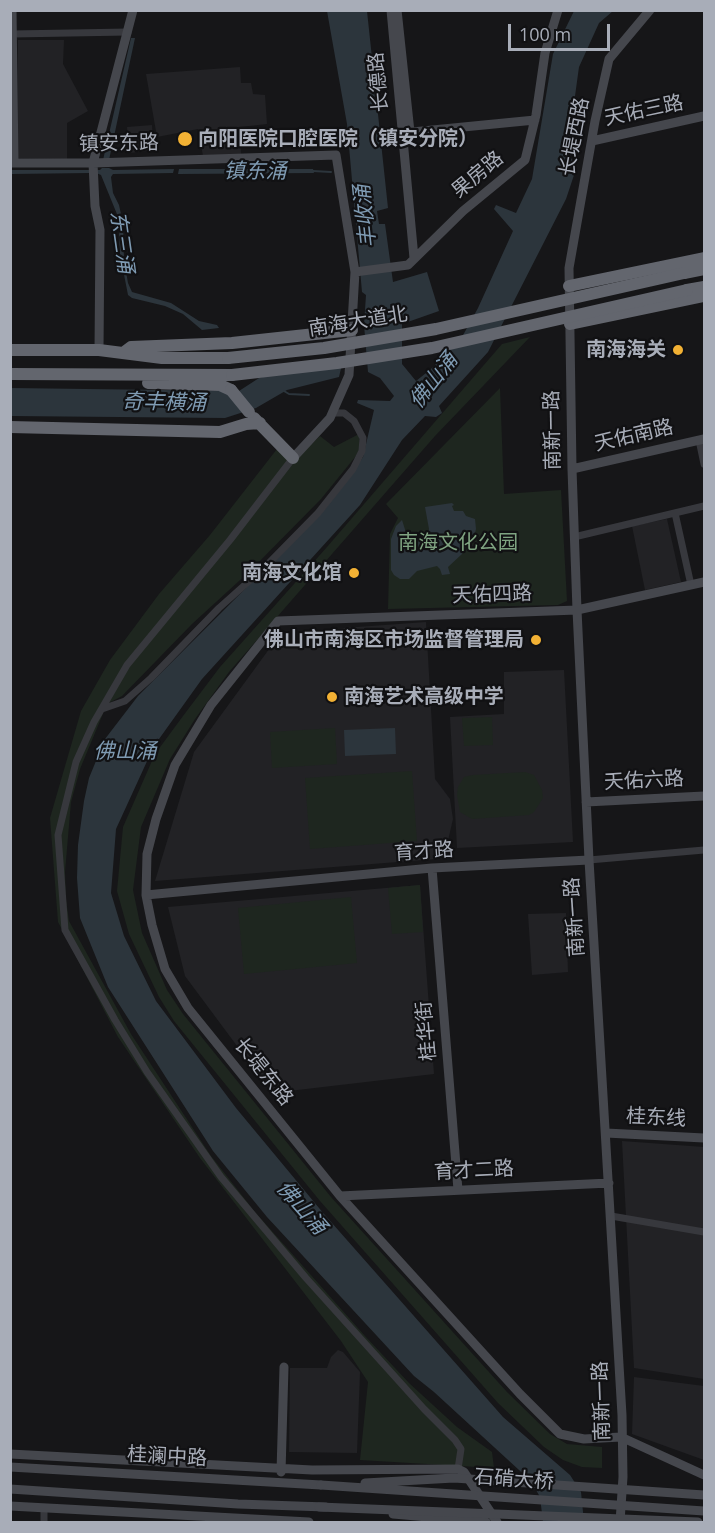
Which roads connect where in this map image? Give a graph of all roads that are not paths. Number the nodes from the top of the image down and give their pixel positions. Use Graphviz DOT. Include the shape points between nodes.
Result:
graph roads {
  1 [pos="12,10"];
  2 [pos="133,10"];
  3 [pos="391,10"];
  4 [pos="397,10"];
  5 [pos="558,10"];
  6 [pos="650,10"];
  7 [pos="128,32"];
  8 [pos="12,34"];
  9 [pos="705,116"];
  10 [pos="535,120"];
  11 [pos="406,133"];
  12 [pos="592,141"];
  13 [pos="12,163"];
  14 [pos="93,163"];
  15 [pos="414,258"];
  16 [pos="705,258"];
  17 [pos="705,269"];
  18 [pos="355,272"];
  19 [pos="569,285"];
  20 [pos="705,287"];
  21 [pos="705,296"];
  22 [pos="569,308"];
  23 [pos="570,324"];
  24 [pos="352,330"];
  25 [pos="10,350"];
  26 [pos="99,350"];
  27 [pos="123,353"];
  28 [pos="10,374"];
  29 [pos="98,375"];
  30 [pos="332,413"];
  31 [pos="260,423"];
  32 [pos="10,427"];
  33 [pos="702,439"];
  34 [pos="293,458"];
  35 [pos="705,464"];
  36 [pos="572,469"];
  37 [pos="705,506"];
  38 [pos="675,513"];
  39 [pos="574,537"];
  40 [pos="705,582"];
  41 [pos="691,585"];
  42 [pos="576,610"];
  43 [pos="278,621"];
  44 [pos="102,709"];
  45 [pos="705,796"];
  46 [pos="586,802"];
  47 [pos="705,850"];
  48 [pos="589,860"];
  49 [pos="432,868"];
  50 [pos="146,895"];
  51 [pos="606,1133"];
  52 [pos="705,1138"];
  53 [pos="609,1183"];
  54 [pos="458,1190"];
  55 [pos="340,1196"];
  56 [pos="611,1216"];
  57 [pos="705,1232"];
  58 [pos="284,1367"];
  59 [pos="621,1437"];
  60 [pos="10,1454"];
  61 [pos="41,1456"];
  62 [pos="145,1461"];
  63 [pos="10,1467"];
  64 [pos="282,1468"];
  65 [pos="40,1469"];
  66 [pos="458,1469"];
  67 [pos="74,1471"];
  68 [pos="116,1473"];
  69 [pos="705,1475"];
  70 [pos="281,1482"];
  71 [pos="321,1485"];
  72 [pos="10,1489"];
  73 [pos="44,1491"];
  74 [pos="705,1495"];
  75 [pos="263,1505"];
  76 [pos="10,1506"];
  77 [pos="319,1507"];
  78 [pos="44,1508"];
  79 [pos="705,1511"];
  80 [pos="265,1519"];
  81 [pos="44,1522"];
  82 [pos="309,1522"];
  83 [pos="486,1522"];
  84 [pos="498,1522"];
  85 [pos="620,1522"];
  86 [pos="698,1522"];
  1 -- 8 [label="street"];
  2 -- 7 [label="street"];
  3 -- 11 [label="street, 长德路"];
  4 -- 11 [label="street, 长德路"];
  5 -- 10 [label="street, 果房路" via="545,53"];
  6 -- 12 [label="street, 长堤西路" via="609,59"];
  7 -- 8 [label="street"];
  7 -- 14 [label="street"];
  8 -- 13 [label="street"];
  9 -- 12 [label="street, 天佑三路"];
  10 -- 11 [label="street"];
  10 -- 15 [label="street, 果房路" via="525,160"];
  11 -- 15 [label="street, 长德路"];
  12 -- 19 [label="street, 长堤西路"];
  13 -- 14 [label="street, 镇安东路"];
  14 -- 18 [label="street, 镇安东路" via="336,155"];
  14 -- 26 [label="street" via="94,206 100,230"];
  15 -- 18 [label="street, 果房路" via="408,265"];
  16 -- 19 [label="highway"];
  17 -- 27 [label="highway, 南海大道北, bridge" via="436,329 324,348 228,358 162,358"];
  18 -- 24 [label="street"];
  19 -- 22 [label="street, 长堤西路"];
  20 -- 29 [label="highway, 南海大道北, bridge" via="432,348 337,363 232,375"];
  21 -- 23 [label="highway"];
  22 -- 23 [label="street, 南新一路"];
  23 -- 36 [label="street, 南新一路"];
  24 -- 27 [label="highway" via="232,344 131,347"];
  24 -- 30 [label="street" via="349,375"];
  25 -- 26 [label="highway, 南海大道北"];
  26 -- 27 [label="highway, 南海大道北"];
  28 -- 29 [label="highway, 南海大道北"];
  29 -- 31 [label="highway, bridge" via="112,382 220,386 231,390"];
  30 -- 34 [label="street"];
  30 -- 44 [label="street" via="344,413 354,421 363,438 362,451 353,469 318,513 152,678 125,701"];
  31 -- 32 [label="highway" via="220,432"];
  31 -- 34 [label="highway"];
  33 -- 35 [label="street"];
  33 -- 36 [label="street, 天佑南路"];
  34 -- 44 [label="street" via="127,665"];
  36 -- 39 [label="street, 南新一路"];
  37 -- 38 [label="street"];
  38 -- 39 [label="street"];
  38 -- 41 [label="street"];
  39 -- 42 [label="street, 南新一路"];
  40 -- 41 [label="street, 天佑四路"];
  41 -- 42 [label="street, 天佑四路"];
  42 -- 43 [label="street, 天佑四路"];
  42 -- 46 [label="street, 南新一路"];
  43 -- 50 [label="street, 长堤东路" via="211,705 175,765 147,854"];
  44 -- 66 [label="street" via="76,762 58,835 65,930 147,1072 221,1177 455,1440 461,1449"];
  45 -- 46 [label="street, 天佑六路"];
  46 -- 48 [label="street, 南新一路"];
  47 -- 48 [label="street, 育才路"];
  48 -- 49 [label="street, 育才路"];
  48 -- 51 [label="street, 南新一路"];
  49 -- 50 [label="street, 育才路"];
  49 -- 54 [label="street, 桂华街"];
  50 -- 55 [label="street, 长堤东路" via="165,969 188,1008"];
  51 -- 52 [label="street, 桂东线"];
  51 -- 53 [label="street, 南新一路"];
  53 -- 54 [label="street, 育才二路"];
  53 -- 56 [label="street, 南新一路"];
  54 -- 55 [label="street, 育才二路"];
  55 -- 59 [label="street, 长堤东路" via="560,1434 584,1439"];
  56 -- 57 [label="street"];
  56 -- 59 [label="street, 南新一路"];
  58 -- 64 [label="street"];
  59 -- 69 [label="street"];
  59 -- 85 [label="street, 南新一路"];
  60 -- 61 [label="street"];
  61 -- 62 [label="street"];
  61 -- 65 [label="street"];
  62 -- 64 [label="street"];
  62 -- 67 [label="street"];
  62 -- 68 [label="street"];
  63 -- 65 [label="street, 桂澜中路"];
  64 -- 66 [label="street"];
  64 -- 70 [label="street"];
  65 -- 67 [label="street, 桂澜中路"];
  66 -- 84 [label="street"];
  67 -- 68 [label="street, 桂澜中路"];
  68 -- 70 [label="street, 桂澜中路"];
  70 -- 71 [label="street, 桂澜中路"];
  71 -- 74 [label="street, bridge" via="454,1479"];
  71 -- 79 [label="street, 石𬒔大桥, bridge"];
  72 -- 73 [label="street"];
  73 -- 75 [label="street"];
  73 -- 78 [label="street"];
  75 -- 77 [label="street"];
  75 -- 80 [label="street"];
  76 -- 78 [label="street"];
  77 -- 83 [label="street, bridge"];
  77 -- 86 [label="street, 石𬒔大桥, bridge"];
  78 -- 80 [label="street"];
  78 -- 81 [label="street"];
  80 -- 82 [label="street"];
}
